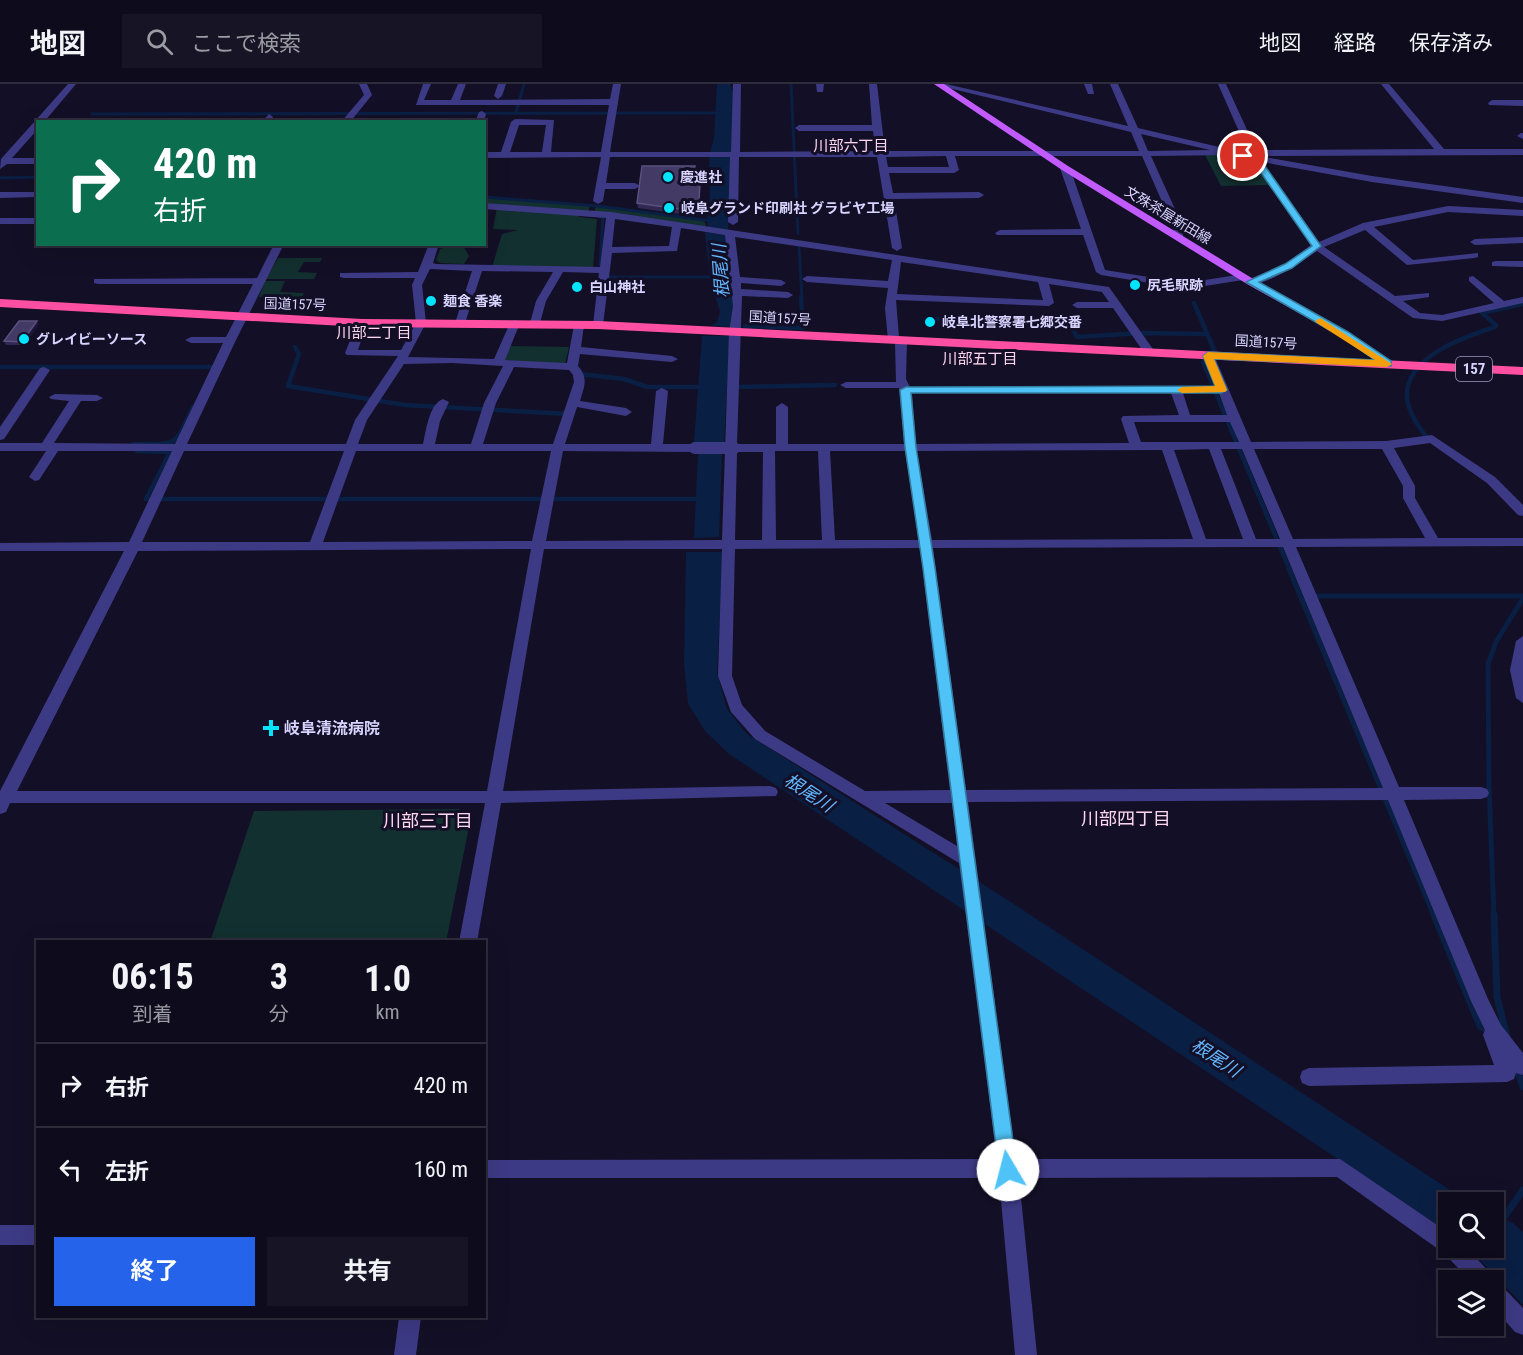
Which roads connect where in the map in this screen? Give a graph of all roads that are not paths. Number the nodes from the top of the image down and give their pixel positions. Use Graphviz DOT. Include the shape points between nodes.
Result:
graph roads {
  1 [pos="72,84"];
  2 [pos="363,84"];
  3 [pos="427,84"];
  4 [pos="462,84"];
  5 [pos="502,84"];
  6 [pos="618,84"];
  7 [pos="737,84"];
  8 [pos="873,84"];
  9 [pos="1114,84"];
  10 [pos="1222,84"];
  11 [pos="1385,84"];
  12 [pos="939,85"];
  13 [pos="498,96"];
  14 [pos="455,102"];
  15 [pos="614,102"];
  16 [pos="1492,103"];
  17 [pos="1523,103"];
  18 [pos="39,120"];
  19 [pos="346,120"];
  20 [pos="36,124"];
  21 [pos="799,128"];
  22 [pos="877,128"];
  23 [pos="1136,131"];
  24 [pos="1441,152"];
  25 [pos="1523,152"];
  26 [pos="1145,153"];
  27 [pos="1230,153"];
  28 [pos="1044,154"];
  29 [pos="486,155"];
  30 [pos="505,155"];
  31 [pos="546,155"];
  32 [pos="606,155"];
  33 [pos="734,155"];
  34 [pos="883,155"];
  35 [pos="950,155"];
  36 [pos="1254,155"];
  37 [pos="3,160"];
  38 [pos="36,161"];
  39 [pos="1065,168"];
  40 [pos="885,170"];
  41 [pos="601,186"];
  42 [pos="635,186"];
  43 [pos="0,195"];
  44 [pos="35,195"];
  45 [pos="979,195"];
  46 [pos="889,196"];
  47 [pos="1523,200"];
  48 [pos="598,201"];
  49 [pos="486,206"];
  50 [pos="1523,213"];
  51 [pos="611,215"];
  52 [pos="0,221"];
  53 [pos="36,221"];
  54 [pos="1366,225"];
  55 [pos="677,226"];
  56 [pos="731,227"];
  57 [pos="1087,232"];
  58 [pos="1000,233"];
  59 [pos="1179,236"];
  60 [pos="1523,240"];
  61 [pos="1475,242"];
  62 [pos="278,246"];
  63 [pos="433,246"];
  64 [pos="1317,246"];
  65 [pos="607,250"];
  66 [pos="897,252"];
  67 [pos="1474,255"];
  68 [pos="427,264"];
  69 [pos="1496,264"];
  70 [pos="1523,264"];
  71 [pos="478,268"];
  72 [pos="560,269"];
  73 [pos="606,270"];
  74 [pos="344,275"];
  75 [pos="420,275"];
  76 [pos="807,279"];
  77 [pos="1247,279"];
  78 [pos="1473,279"];
  79 [pos="1043,280"];
  80 [pos="98,281"];
  81 [pos="260,281"];
  82 [pos="781,283"];
  83 [pos="894,285"];
  84 [pos="735,286"];
  85 [pos="788,295"];
  86 [pos="1425,295"];
  87 [pos="891,297"];
  88 [pos="1393,299"];
  89 [pos="1523,300"];
  90 [pos="0,303"];
  91 [pos="1077,305"];
  92 [pos="1116,305"];
  93 [pos="1502,305"];
  94 [pos="243,318"];
  95 [pos="362,323"];
  96 [pos="421,323"];
  97 [pos="460,323"];
  98 [pos="515,323"];
  99 [pos="535,323"];
  100 [pos="579,325"];
  101 [pos="598,325"];
  102 [pos="723,331"];
  103 [pos="191,340"];
  104 [pos="230,340"];
  105 [pos="898,340"];
  106 [pos="575,350"];
  107 [pos="1149,352"];
  108 [pos="1212,356"];
  109 [pos="403,357"];
  110 [pos="672,359"];
  111 [pos="1387,364"];
  112 [pos="504,365"];
  113 [pos="572,367"];
  114 [pos="44,370"];
  115 [pos="1523,371"];
  116 [pos="846,385"];
  117 [pos="904,387"];
  118 [pos="32,388"];
  119 [pos="45,388"];
  120 [pos="1176,390"];
  121 [pos="1221,390"];
  122 [pos="662,391"];
  123 [pos="55,398"];
  124 [pos="77,398"];
  125 [pos="97,398"];
  126 [pos="443,402"];
  127 [pos="573,403"];
  128 [pos="782,407"];
  129 [pos="626,412"];
  130 [pos="1234,418"];
  131 [pos="1186,419"];
  132 [pos="0,435"];
  133 [pos="1136,445"];
  134 [pos="1166,445"];
  135 [pos="1213,445"];
  136 [pos="1245,445"];
  137 [pos="1386,445"];
  138 [pos="0,447"];
  139 [pos="50,447"];
  140 [pos="776,447"];
  141 [pos="824,447"];
  142 [pos="910,447"];
  143 [pos="181,448"];
  144 [pos="350,448"];
  145 [pos="428,448"];
  146 [pos="476,448"];
  147 [pos="558,448"];
  148 [pos="657,448"];
  149 [pos="35,477"];
  150 [pos="1523,512"];
  151 [pos="1286,542"];
  152 [pos="1434,542"];
  153 [pos="1523,542"];
  154 [pos="1201,543"];
  155 [pos="1251,543"];
  156 [pos="829,545"];
  157 [pos="926,545"];
  158 [pos="538,546"];
  159 [pos="725,546"];
  160 [pos="769,546"];
  161 [pos="133,547"];
  162 [pos="315,547"];
  163 [pos="0,548"];
  164 [pos="1523,641"];
  165 [pos="1523,698"];
  166 [pos="770,792"];
  167 [pos="1481,793"];
  168 [pos="1394,794"];
  169 [pos="959,796"];
  170 [pos="494,797"];
  171 [pos="862,797"];
  172 [pos="2,801"];
  173 [pos="968,863"];
  174 [pos="468,940"];
  175 [pos="1479,1001"];
  176 [pos="1523,1067"];
  177 [pos="1310,1077"];
  178 [pos="486,1169"];
  179 [pos="1008,1170"];
  180 [pos="36,1234"];
  181 [pos="0,1235"];
  182 [pos="1438,1237"];
  183 [pos="1462,1258"];
  184 [pos="1474,1270"];
  185 [pos="1504,1303"];
  186 [pos="410,1318"];
  187 [pos="1523,1324"];
  188 [pos="405,1355"];
  189 [pos="1026,1355"];
  1 -- 18 [label="street"];
  2 -- 19 [label="street" via="369,95 350,111"];
  3 -- 14 [label="street" via="419,103"];
  4 -- 14 [label="street"];
  5 -- 13 [label="street"];
  6 -- 15 [label="street"];
  7 -- 33 [label="street"];
  8 -- 22 [label="street"];
  9 -- 23 [label="street"];
  10 -- 36 [label="street"];
  11 -- 24 [label="street"];
  12 -- 23 [label="street"];
  12 -- 28 [label="main road, 文殊茶屋新田線"];
  14 -- 15 [label="street"];
  15 -- 32 [label="street"];
  16 -- 17 [label="street"];
  20 -- 37 [label="street"];
  21 -- 22 [label="street"];
  22 -- 34 [label="street"];
  23 -- 26 [label="street"];
  23 -- 27 [label="street"];
  24 -- 25 [label="street"];
  24 -- 36 [label="street"];
  26 -- 27 [label="street"];
  26 -- 28 [label="street"];
  26 -- 59 [label="street"];
  27 -- 36 [label="street"];
  28 -- 35 [label="street"];
  28 -- 39 [label="main road, 文殊茶屋新田線"];
  29 -- 30 [label="street"];
  30 -- 31 [label="street"];
  30 -- 31 [label="street" via="514,122 551,122"];
  31 -- 32 [label="street"];
  32 -- 33 [label="street"];
  32 -- 41 [label="street"];
  33 -- 34 [label="street"];
  33 -- 56 [label="street"];
  34 -- 35 [label="street"];
  34 -- 40 [label="street"];
  35 -- 40 [label="street" via="954,170"];
  36 -- 47 [label="street" via="1372,179"];
  36 -- 64 [label="street"];
  37 -- 38 [label="street"];
  39 -- 57 [label="street"];
  39 -- 59 [label="main road, 文殊茶屋新田線"];
  40 -- 46 [label="street"];
  41 -- 42 [label="street"];
  41 -- 48 [label="street"];
  43 -- 44 [label="street"];
  45 -- 46 [label="street"];
  46 -- 66 [label="street"];
  49 -- 51 [label="street"];
  50 -- 54 [label="street" via="1448,209"];
  51 -- 55 [label="street"];
  51 -- 65 [label="street"];
  52 -- 53 [label="street"];
  54 -- 64 [label="street"];
  54 -- 67 [label="street" via="1411,263"];
  55 -- 56 [label="street"];
  55 -- 65 [label="street" via="673,249"];
  56 -- 66 [label="street"];
  56 -- 84 [label="street"];
  57 -- 58 [label="street"];
  57 -- 77 [label="street" via="1101,272 1186,286"];
  59 -- 77 [label="main road, 文殊茶屋新田線"];
  60 -- 61 [label="street"];
  62 -- 81 [label="street"];
  63 -- 68 [label="street"];
  64 -- 77 [label="street" via="1289,266"];
  64 -- 88 [label="street"];
  65 -- 73 [label="street"];
  66 -- 79 [label="street"];
  66 -- 83 [label="street"];
  68 -- 71 [label="street"];
  68 -- 75 [label="street"];
  69 -- 70 [label="street"];
  71 -- 72 [label="street"];
  71 -- 97 [label="street"];
  72 -- 73 [label="street"];
  72 -- 99 [label="street" via="541,301"];
  73 -- 101 [label="street"];
  74 -- 75 [label="street"];
  75 -- 96 [label="street" via="416,293"];
  76 -- 83 [label="street"];
  77 -- 111 [label="main road, 文殊茶屋新田線" via="1344,334"];
  78 -- 93 [label="street"];
  79 -- 87 [label="street" via="1049,303"];
  79 -- 92 [label="street" via="1105,289"];
  80 -- 81 [label="street"];
  81 -- 94 [label="street"];
  82 -- 84 [label="street"];
  83 -- 87 [label="street"];
  84 -- 85 [label="street"];
  84 -- 102 [label="street" via="738,312"];
  86 -- 88 [label="street"];
  87 -- 105 [label="street"];
  88 -- 93 [label="street" via="1425,318"];
  89 -- 93 [label="street"];
  90 -- 94 [label="highway, 国道157号 / 157"];
  91 -- 92 [label="street"];
  92 -- 107 [label="street"];
  94 -- 95 [label="highway, 国道157号 / 157"];
  94 -- 104 [label="street"];
  95 -- 96 [label="highway, 国道157号 / 157"];
  95 -- 109 [label="street" via="351,353"];
  96 -- 97 [label="highway, 国道157号 / 157"];
  96 -- 109 [label="street"];
  97 -- 98 [label="highway, 国道157号 / 157"];
  98 -- 99 [label="highway, 国道157号 / 157"];
  98 -- 112 [label="street"];
  99 -- 100 [label="highway, 国道157号 / 157"];
  100 -- 101 [label="highway, 国道157号 / 157"];
  100 -- 106 [label="street"];
  101 -- 102 [label="highway, 国道157号 / 157"];
  102 -- 105 [label="highway, 国道157号 / 157"];
  102 -- 159 [label="street" via="732,387"];
  103 -- 104 [label="street"];
  104 -- 143 [label="street"];
  105 -- 107 [label="highway, 国道157号 / 157"];
  105 -- 117 [label="street"];
  106 -- 110 [label="street"];
  106 -- 113 [label="street"];
  107 -- 108 [label="highway, 国道157号 / 157"];
  108 -- 111 [label="highway, 国道157号 / 157"];
  108 -- 121 [label="street"];
  109 -- 112 [label="street"];
  109 -- 144 [label="street" via="362,420"];
  111 -- 115 [label="highway, 国道157号 / 157"];
  112 -- 113 [label="street"];
  112 -- 146 [label="street"];
  113 -- 127 [label="street" via="580,382"];
  114 -- 118 [label="street"];
  116 -- 117 [label="street"];
  117 -- 120 [label="street"];
  117 -- 142 [label="street"];
  118 -- 119 [label="street"];
  118 -- 132 [label="street"];
  120 -- 121 [label="street"];
  120 -- 131 [label="street"];
  121 -- 130 [label="street"];
  122 -- 148 [label="street"];
  123 -- 124 [label="street"];
  124 -- 125 [label="street"];
  124 -- 139 [label="street"];
  126 -- 145 [label="street"];
  127 -- 129 [label="street"];
  127 -- 147 [label="street"];
  128 -- 140 [label="street"];
  130 -- 131 [label="street"];
  130 -- 136 [label="street"];
  131 -- 133 [label="street" via="1127,418"];
  133 -- 134 [label="street"];
  133 -- 142 [label="street"];
  134 -- 135 [label="street"];
  134 -- 154 [label="street"];
  135 -- 136 [label="street"];
  135 -- 155 [label="street"];
  136 -- 137 [label="street"];
  136 -- 151 [label="street"];
  137 -- 150 [label="street" via="1432,440 1491,480"];
  137 -- 152 [label="street"];
  138 -- 139 [label="street"];
  139 -- 143 [label="street"];
  139 -- 149 [label="street"];
  140 -- 141 [label="street"];
  140 -- 148 [label="street, bridge"];
  140 -- 160 [label="street"];
  141 -- 142 [label="street"];
  141 -- 156 [label="street"];
  142 -- 157 [label="street"];
  143 -- 144 [label="street"];
  143 -- 161 [label="street"];
  144 -- 145 [label="street"];
  144 -- 162 [label="street"];
  145 -- 146 [label="street"];
  146 -- 147 [label="street"];
  147 -- 148 [label="street"];
  147 -- 158 [label="street"];
  151 -- 152 [label="street"];
  151 -- 155 [label="street"];
  151 -- 168 [label="street"];
  152 -- 153 [label="street"];
  154 -- 155 [label="street"];
  154 -- 157 [label="street"];
  156 -- 157 [label="street"];
  156 -- 160 [label="street"];
  157 -- 169 [label="street"];
  158 -- 159 [label="street"];
  158 -- 162 [label="street"];
  158 -- 170 [label="street"];
  159 -- 160 [label="street"];
  159 -- 171 [label="street" via="725,676 736,708 760,735"];
  161 -- 162 [label="street"];
  161 -- 163 [label="street"];
  161 -- 172 [label="street"];
  164 -- 165 [label="street" via="1517,684"];
  166 -- 170 [label="street"];
  167 -- 168 [label="street"];
  168 -- 169 [label="street"];
  168 -- 175 [label="street"];
  169 -- 171 [label="street"];
  169 -- 173 [label="street"];
  170 -- 172 [label="street"];
  170 -- 174 [label="street"];
  171 -- 173 [label="street"];
  173 -- 179 [label="street"];
  175 -- 176 [label="street"];
  175 -- 177 [label="street" via="1507,1073"];
  178 -- 179 [label="street"];
  179 -- 182 [label="street" via="1341,1168"];
  179 -- 189 [label="street"];
  180 -- 181 [label="street"];
  183 -- 184 [label="street"];
  185 -- 187 [label="street"];
  186 -- 188 [label="street"];
}
